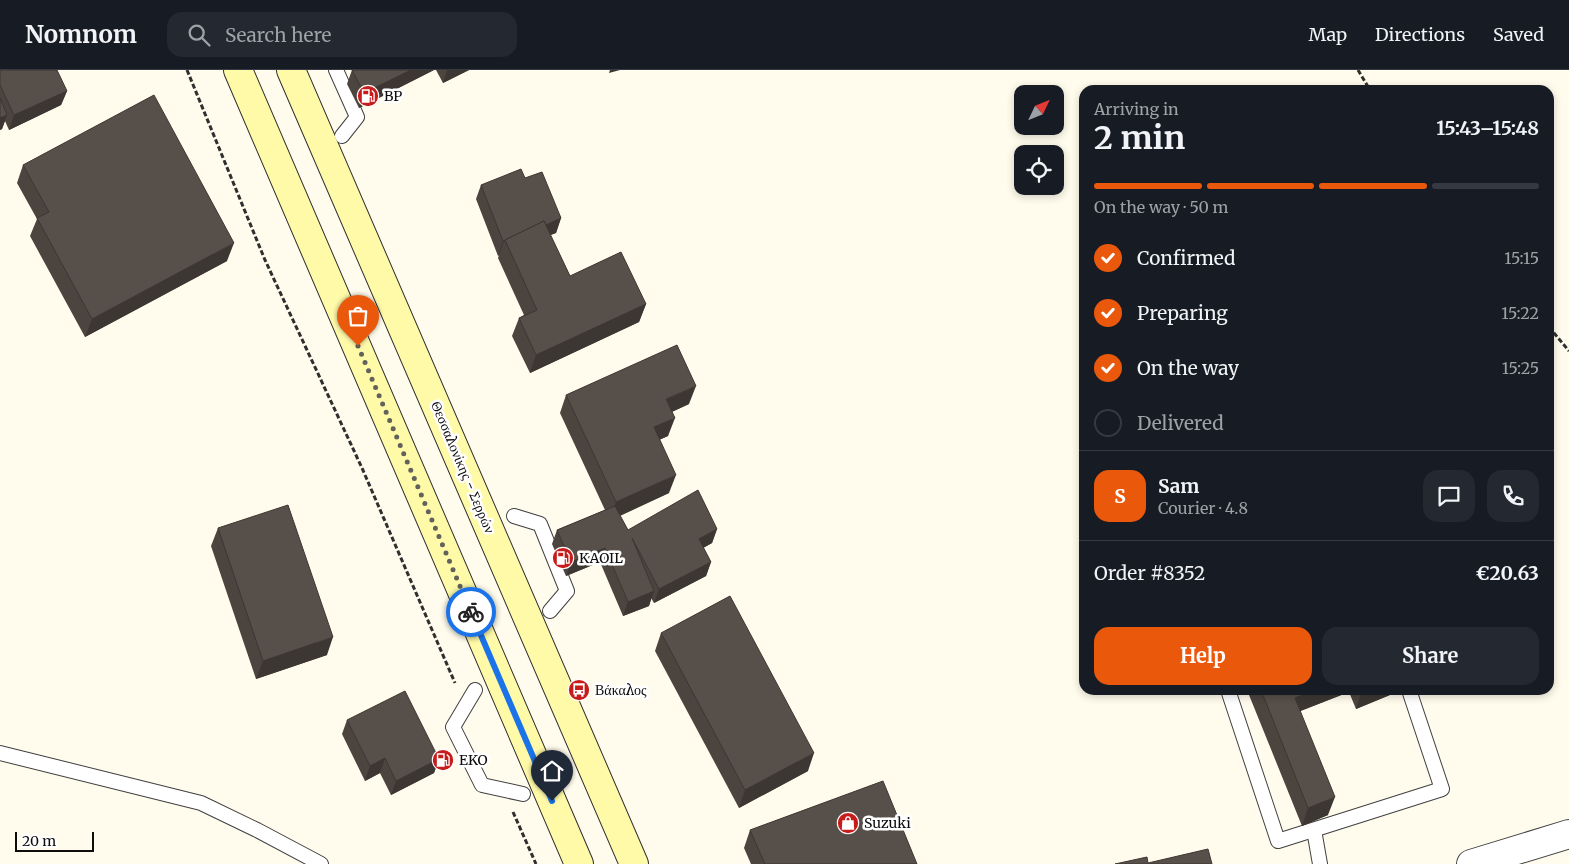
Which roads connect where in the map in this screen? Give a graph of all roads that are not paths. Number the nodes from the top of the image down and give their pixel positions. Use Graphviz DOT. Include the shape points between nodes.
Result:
graph roads {
  1 [pos="238,70"];
  2 [pos="291,70"];
  3 [pos="336,70"];
  4 [pos="342,136"];
  5 [pos="514,516"];
  6 [pos="550,610"];
  7 [pos="475,690"];
  8 [pos="1230,695"];
  9 [pos="1411,695"];
  10 [pos="0,753"];
  11 [pos="522,794"];
  12 [pos="1314,830"];
  13 [pos="1569,834"];
  14 [pos="321,864"];
  15 [pos="579,864"];
  16 [pos="634,864"];
  17 [pos="1320,864"];
  18 [pos="1471,864"];
  1 -- 15 [label="main road"];
  2 -- 16 [label="main road, Θεσσαλονίκης - Σερρών"];
  3 -- 4 [label="lane" via="357,117"];
  5 -- 6 [label="lane" via="540,524 566,591"];
  7 -- 11 [label="lane" via="454,727 482,785"];
  8 -- 12 [label="lane" via="1278,841"];
  9 -- 12 [label="lane" via="1442,789"];
  10 -- 14 [label="lane" via="200,803"];
  12 -- 17 [label="lane"];
  13 -- 18 [label="street"];
}
